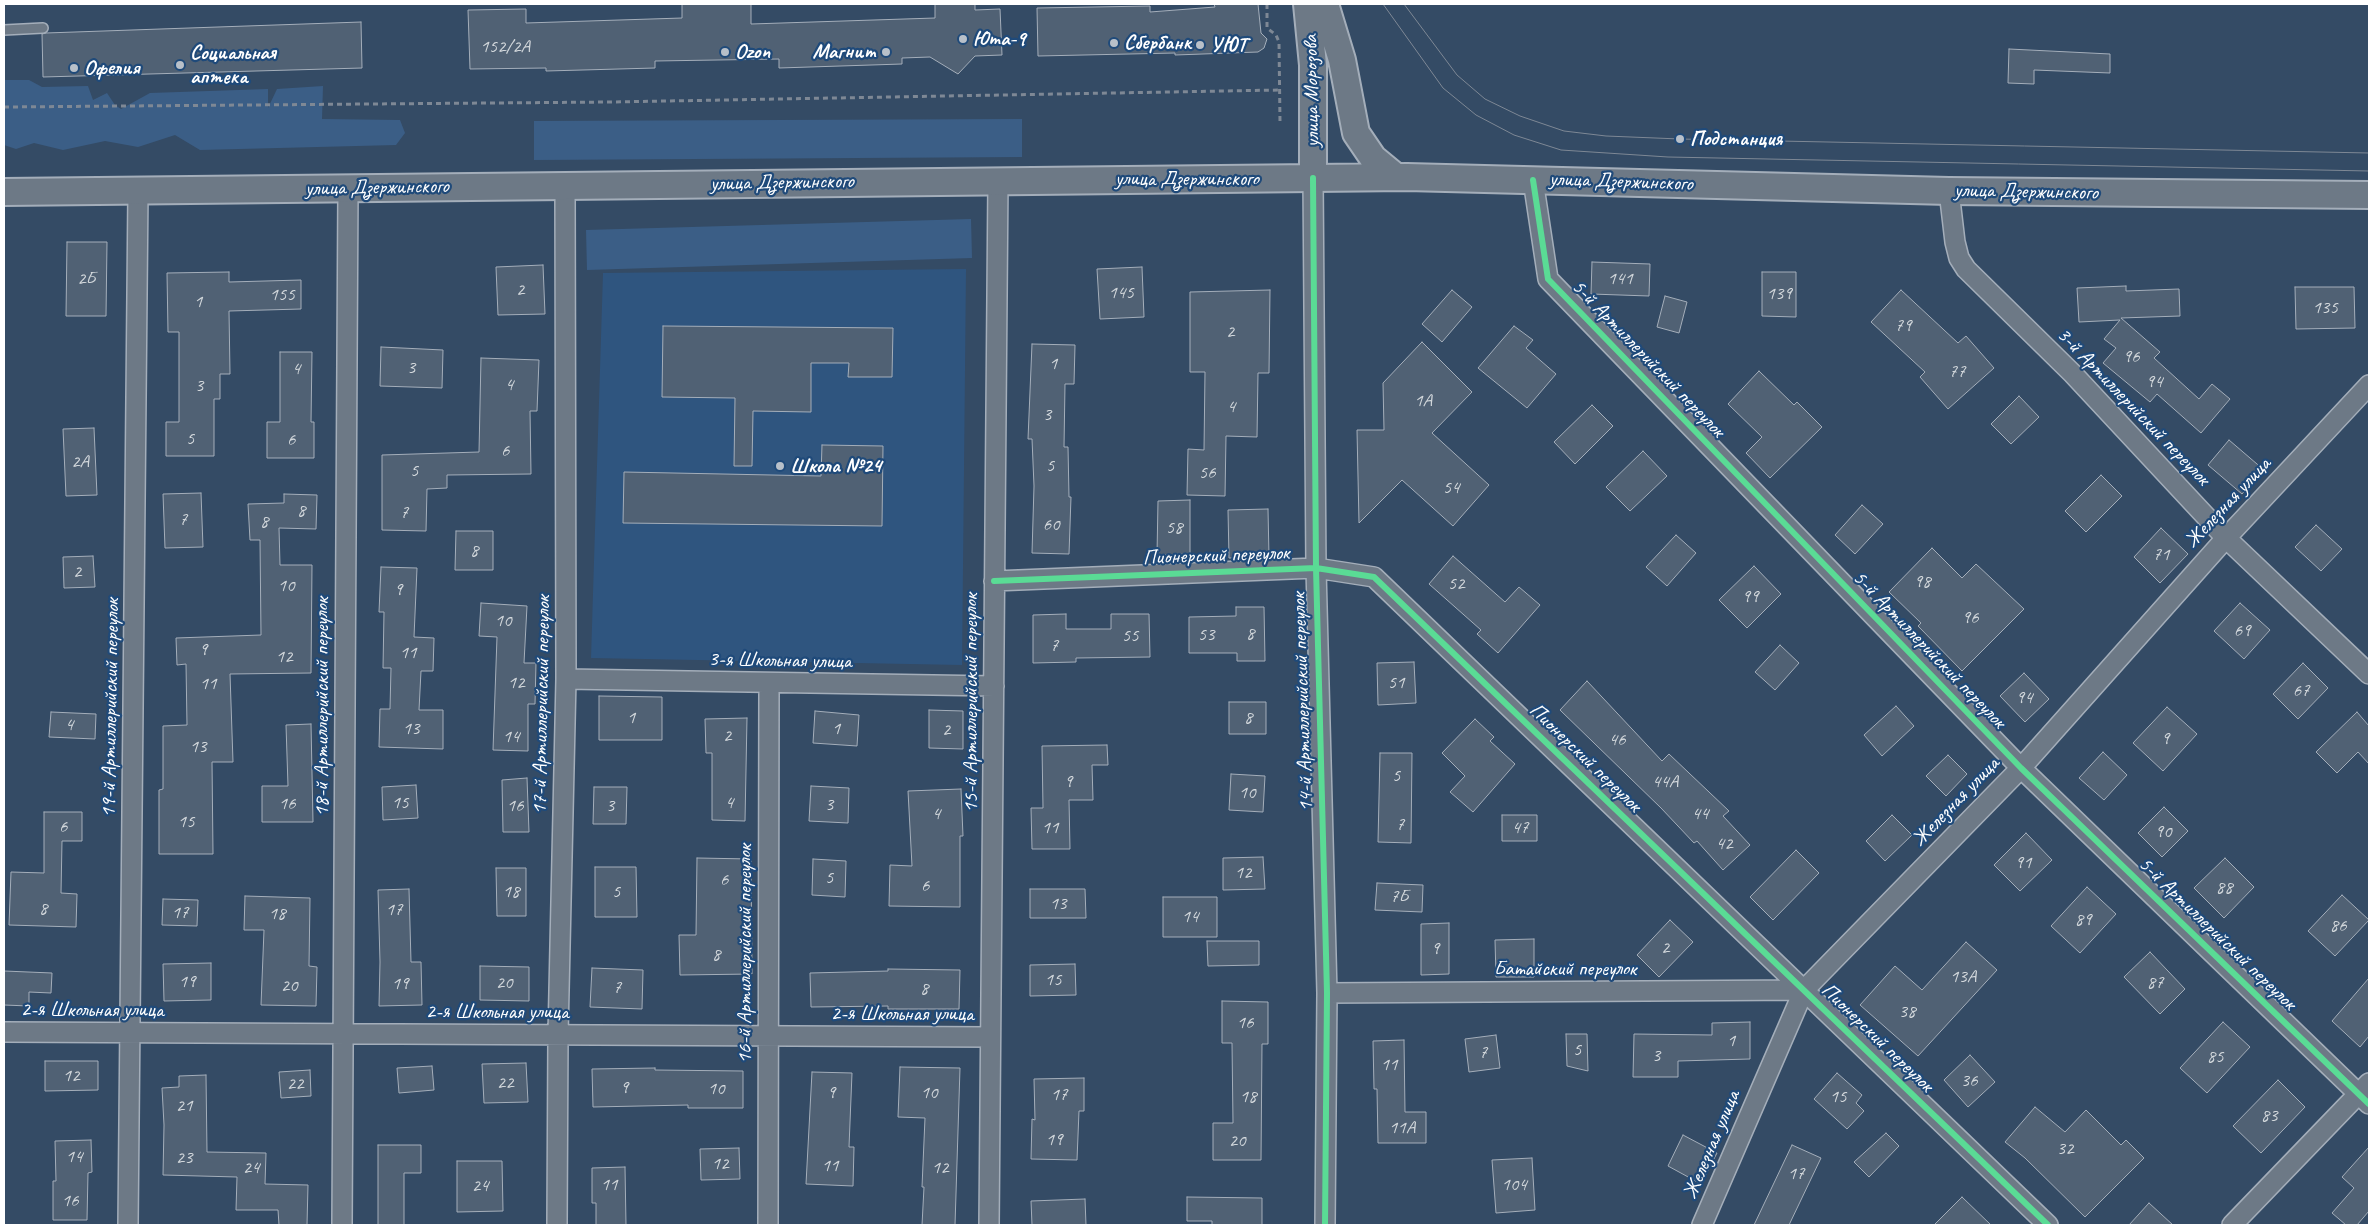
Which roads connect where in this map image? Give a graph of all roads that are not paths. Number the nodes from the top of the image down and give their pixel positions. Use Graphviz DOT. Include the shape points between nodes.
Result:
graph roads {
  1 [pos="1308,4"];
  2 [pos="1325,4"];
  3 [pos="43,28"];
  4 [pos="4,30"];
  5 [pos="1396,177"];
  6 [pos="1313,178"];
  7 [pos="998,180"];
  8 [pos="1534,180"];
  9 [pos="565,186"];
  10 [pos="348,188"];
  11 [pos="138,191"];
  12 [pos="1949,191"];
  13 [pos="4,192"];
  14 [pos="2369,195"];
  15 [pos="2369,385"];
  16 [pos="2226,538"];
  17 [pos="1316,568"];
  18 [pos="994,580"];
  19 [pos="2369,674"];
  20 [pos="566,679"];
  21 [pos="769,683"];
  22 [pos="994,686"];
  23 [pos="2021,768"];
  24 [pos="1804,990"];
  25 [pos="1327,993"];
  26 [pos="4,1032"];
  27 [pos="130,1033"];
  28 [pos="343,1034"];
  29 [pos="558,1035"];
  30 [pos="767,1036"];
  31 [pos="990,1037"];
  32 [pos="2366,1093"];
  33 [pos="128,1225"];
  34 [pos="342,1225"];
  35 [pos="557,1225"];
  36 [pos="768,1225"];
  37 [pos="989,1225"];
  38 [pos="1325,1225"];
  39 [pos="1702,1225"];
  40 [pos="2048,1225"];
  41 [pos="2232,1225"];
  1 -- 6 [label="main road, улица Морозова" via="1313,65"];
  2 -- 5 [label="main road" via="1342,60 1356,133 1373,158"];
  3 -- 4 [label="lane"];
  5 -- 6 [label="main road, улица Дзержинского"];
  5 -- 8 [label="main road, улица Дзержинского"];
  6 -- 7 [label="main road, улица Дзержинского"];
  6 -- 17 [label="street, 14-й Артиллерийский переулок"];
  7 -- 9 [label="main road, улица Дзержинского"];
  7 -- 18 [label="street, 15-й Артиллерийский переулок"];
  8 -- 12 [label="main road, улица Дзержинского"];
  8 -- 23 [label="street, 5-й Артиллерийский переулок" via="1548,279"];
  9 -- 10 [label="main road, улица Дзержинского"];
  9 -- 20 [label="street, 17-й Артиллерийский переулок"];
  10 -- 11 [label="main road, улица Дзержинского"];
  10 -- 28 [label="street, 18-й Артиллерийский переулок"];
  11 -- 13 [label="main road, улица Дзержинского"];
  11 -- 27 [label="street, 19-й Артиллерийский переулок"];
  12 -- 14 [label="main road, улица Дзержинского"];
  12 -- 16 [label="street, 3-й Артиллерийский переулок" via="1955,242 1966,269 2074,374"];
  15 -- 16 [label="street, Железная улица"];
  16 -- 19 [label="street, 3-й Артиллерийский переулок"];
  16 -- 23 [label="street, Железная улица"];
  17 -- 18 [label="street, Пионерский переулок"];
  17 -- 24 [label="street, Пионерский переулок" via="1374,577"];
  17 -- 25 [label="street, 14-й Артиллерийский переулок"];
  18 -- 22 [label="street, 15-й Артиллерийский переулок"];
  20 -- 21 [label="street, 3-я Школьная улица"];
  20 -- 29 [label="street, 17-й Артиллерийский переулок"];
  21 -- 22 [label="street, 3-я Школьная улица"];
  21 -- 30 [label="street, 16-й Артиллерийский переулок"];
  22 -- 31 [label="street, 15-й Артиллерийский переулок"];
  23 -- 24 [label="street, Железная улица"];
  23 -- 32 [label="street, 5-й Артиллерийский переулок"];
  24 -- 25 [label="street, Батайский переулок"];
  24 -- 39 [label="street, Железная улица"];
  24 -- 40 [label="street, Пионерский переулок"];
  25 -- 38 [label="street, 14-й Артиллерийский переулок"];
  26 -- 27 [label="street, 2-я Школьная улица"];
  27 -- 28 [label="street, 2-я Школьная улица"];
  27 -- 33 [label="street, 19-й Артиллерийский переулок"];
  28 -- 29 [label="street, 2-я Школьная улица"];
  28 -- 34 [label="street, 18-й Артиллерийский переулок"];
  29 -- 30 [label="street, 2-я Школьная улица"];
  29 -- 35 [label="street, 17-й Артиллерийский переулок"];
  30 -- 31 [label="street, 2-я Школьная улица"];
  30 -- 36 [label="street, 16-й Артиллерийский переулок"];
  31 -- 37 [label="street, 15-й Артиллерийский переулок"];
  32 -- 41 [label="street"];
}
